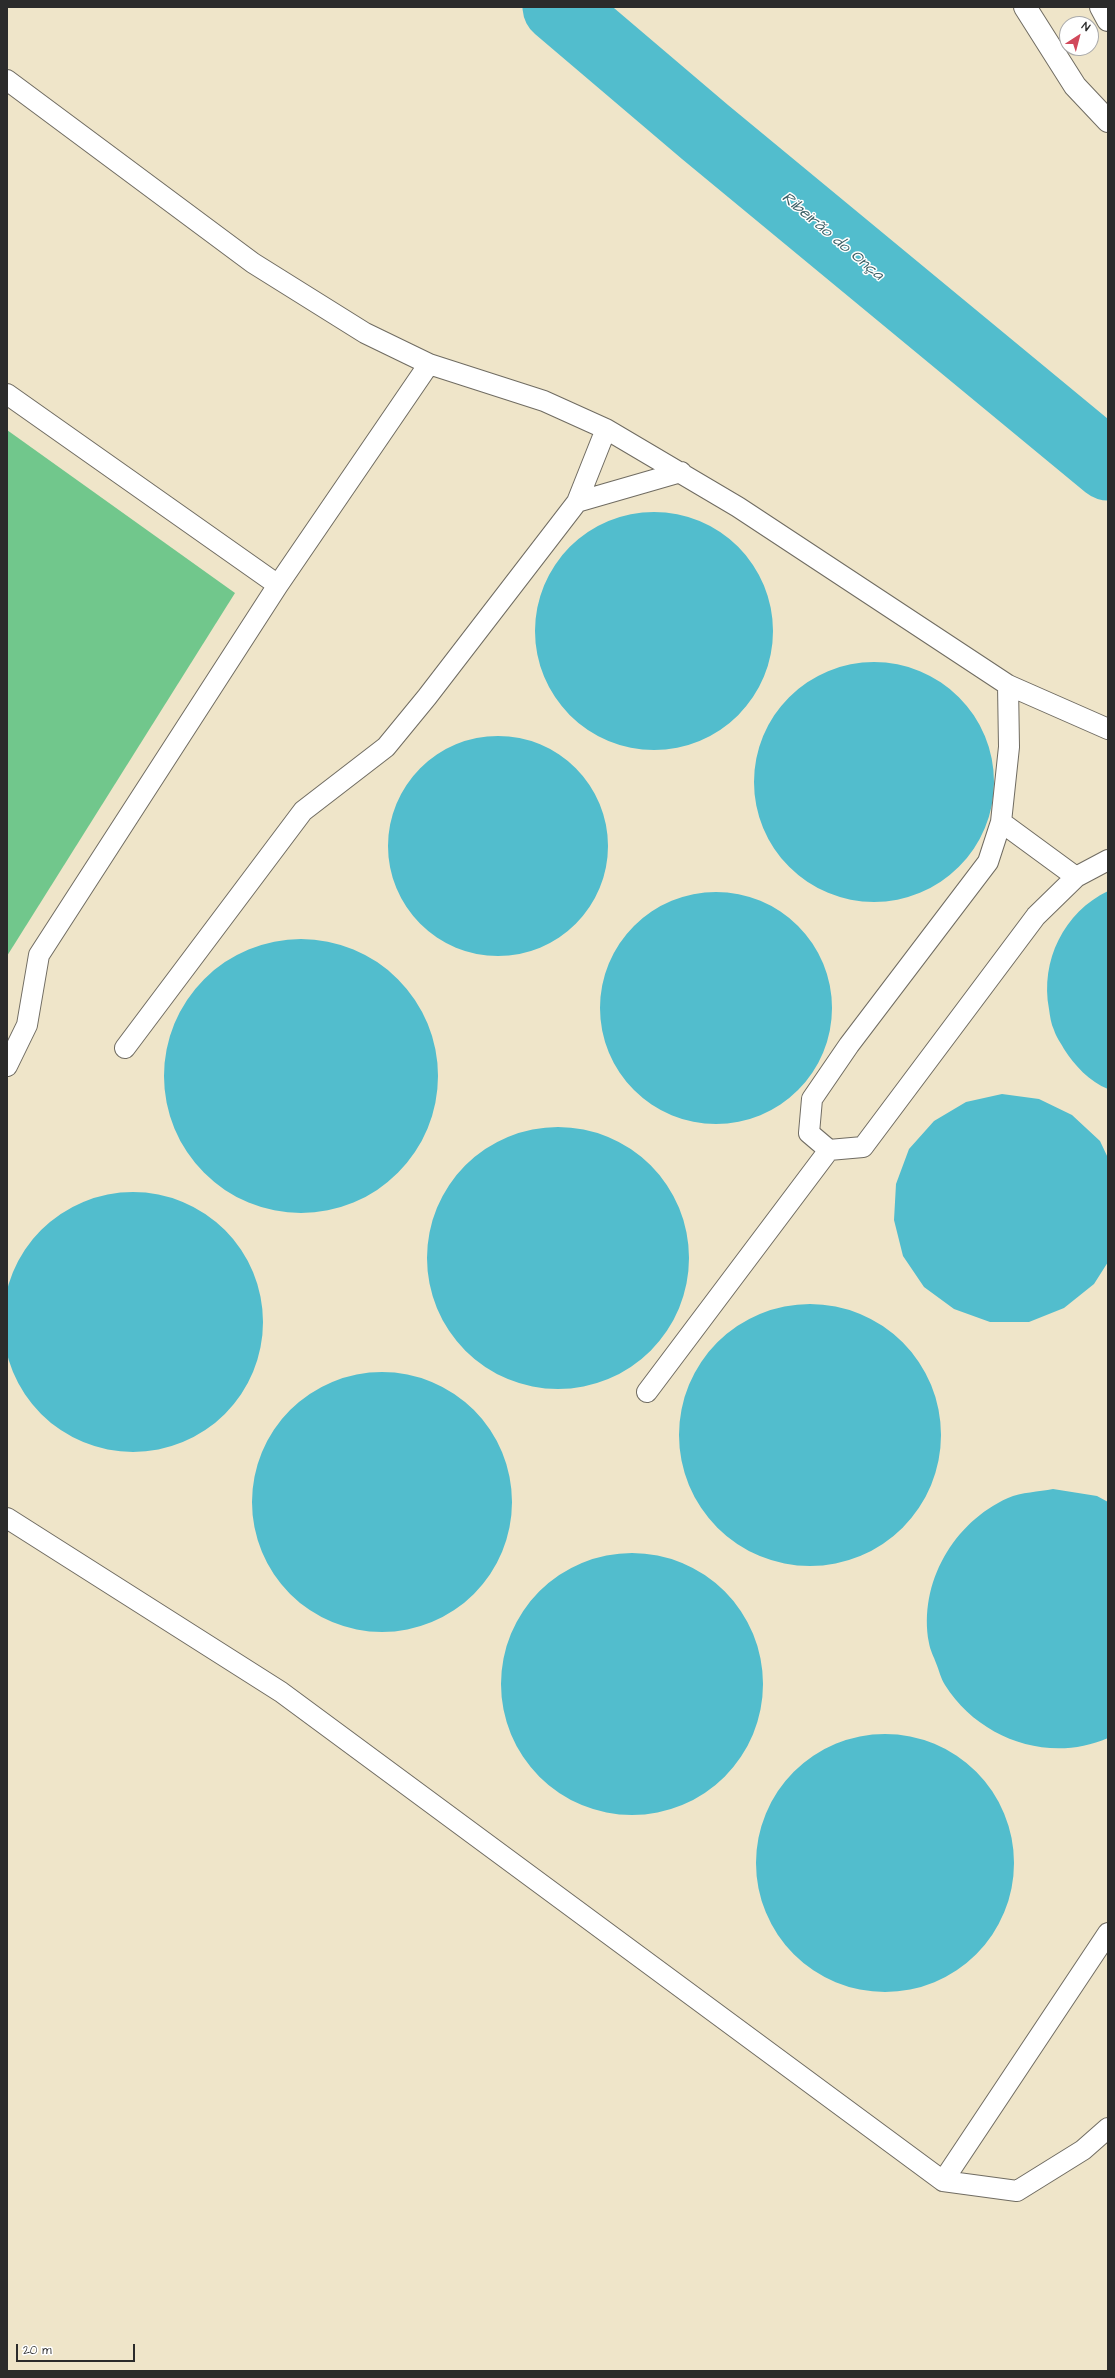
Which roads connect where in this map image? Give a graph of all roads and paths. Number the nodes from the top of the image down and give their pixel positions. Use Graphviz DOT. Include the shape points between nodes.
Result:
graph roads {
  1 [pos="1025,7"];
  2 [pos="1101,7"];
  3 [pos="1108,20"];
  4 [pos="7,80"];
  5 [pos="1108,121"];
  6 [pos="429,364"];
  7 [pos="7,394"];
  8 [pos="606,429"];
  9 [pos="681,472"];
  10 [pos="577,502"];
  11 [pos="278,585"];
  12 [pos="1008,685"];
  13 [pos="1108,729"];
  14 [pos="1001,822"];
  15 [pos="1108,860"];
  16 [pos="1076,876"];
  17 [pos="125,1048"];
  18 [pos="7,1066"];
  19 [pos="829,1150"];
  20 [pos="647,1392"];
  21 [pos="7,1518"];
  22 [pos="1108,1933"];
  23 [pos="1108,2128"];
  24 [pos="943,2181"];
  1 -- 5 [label="highway" via="1075,86"];
  2 -- 3 [label="highway"];
  4 -- 6 [label="lane" via="253,263 365,333"];
  6 -- 8 [label="lane" via="544,401"];
  6 -- 11 [label="lane"];
  7 -- 11 [label="lane"];
  8 -- 9 [label="lane"];
  8 -- 10 [label="lane"];
  9 -- 10 [label="lane"];
  9 -- 12 [label="lane"];
  10 -- 17 [label="lane" via="386,747 303,811"];
  11 -- 18 [label="lane" via="39,954 28,1025"];
  12 -- 13 [label="lane"];
  12 -- 14 [label="lane" via="1009,747"];
  14 -- 16 [label="lane"];
  14 -- 19 [label="lane" via="988,862 848,1045 812,1099 809,1133"];
  15 -- 16 [label="lane"];
  16 -- 19 [label="lane" via="1036,916 863,1147"];
  19 -- 20 [label="lane"];
  21 -- 24 [label="lane" via="281,1692"];
  22 -- 24 [label="lane"];
  23 -- 24 [label="lane" via="1083,2150 1017,2191"];
}
